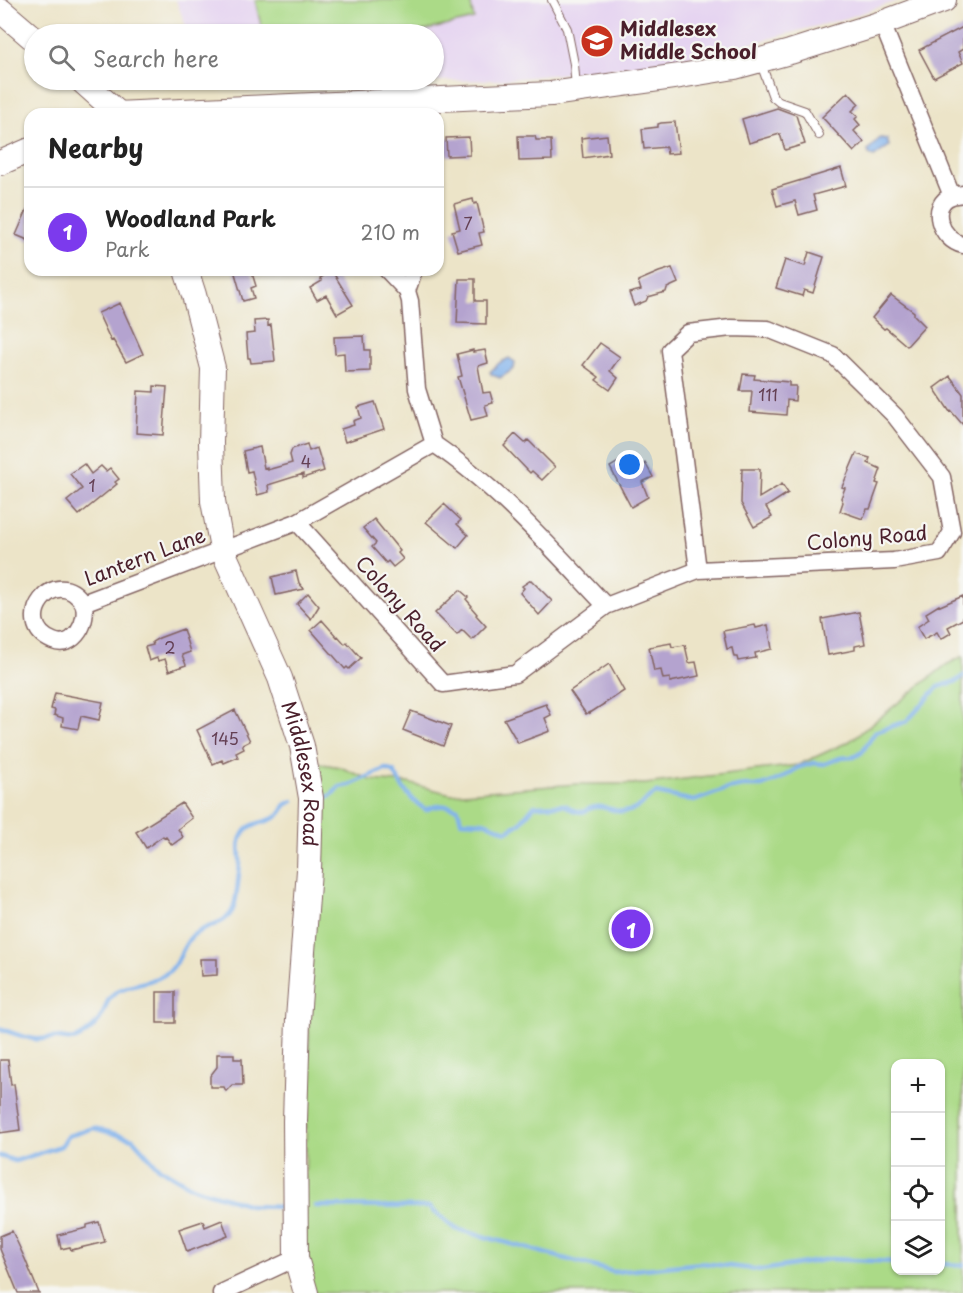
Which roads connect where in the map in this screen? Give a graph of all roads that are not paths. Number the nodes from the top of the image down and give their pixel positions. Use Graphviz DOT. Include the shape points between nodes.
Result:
graph roads {
  1 [pos="552,0"];
  2 [pos="944,0"];
  3 [pos="0,10"];
  4 [pos="882,23"];
  5 [pos="24,30"];
  6 [pos="760,60"];
  7 [pos="92,90"];
  8 [pos="576,90"];
  9 [pos="111,108"];
  10 [pos="248,108"];
  11 [pos="819,135"];
  12 [pos="24,153"];
  13 [pos="0,163"];
  14 [pos="958,195"];
  15 [pos="963,245"];
  16 [pos="188,276"];
  17 [pos="393,276"];
  18 [pos="412,276"];
  19 [pos="407,291"];
  20 [pos="434,444"];
  21 [pos="297,522"];
  22 [pos="222,549"];
  23 [pos="698,570"];
  24 [pos="83,603"];
  25 [pos="606,606"];
  26 [pos="296,1258"];
  27 [pos="221,1293"];
  28 [pos="306,1293"];
  1 -- 8 [label="lane" via="567,29"];
  2 -- 4 [label="street"];
  3 -- 5 [label="street"];
  4 -- 6 [label="street"];
  4 -- 14 [label="street"];
  6 -- 8 [label="street" via="702,73"];
  6 -- 11 [label="lane" via="773,97 805,111"];
  7 -- 9 [label="street"];
  8 -- 10 [label="street"];
  12 -- 13 [label="street"];
  14 -- 15 [label="street" via="946,200 939,218 948,238"];
  16 -- 22 [label="street, Middlesex Road" via="213,368 213,501"];
  17 -- 19 [label="street"];
  18 -- 19 [label="street"];
  19 -- 20 [label="street" via="417,389"];
  20 -- 21 [label="street"];
  20 -- 25 [label="street" via="463,463 519,514"];
  21 -- 22 [label="street"];
  21 -- 25 [label="street, Colony Road" via="443,684 515,674"];
  22 -- 24 [label="street, Lantern Lane"];
  22 -- 26 [label="street, Middlesex Road" via="280,678 302,746 311,798 298,1019"];
  23 -- 23 [label="street, Colony Road" via="670,350 688,333 768,329 833,355 895,416 942,477 952,532 939,553 894,561"];
  23 -- 25 [label="street, Colony Road"];
  26 -- 27 [label="street"];
  26 -- 28 [label="street, Middlesex Road"];
}
